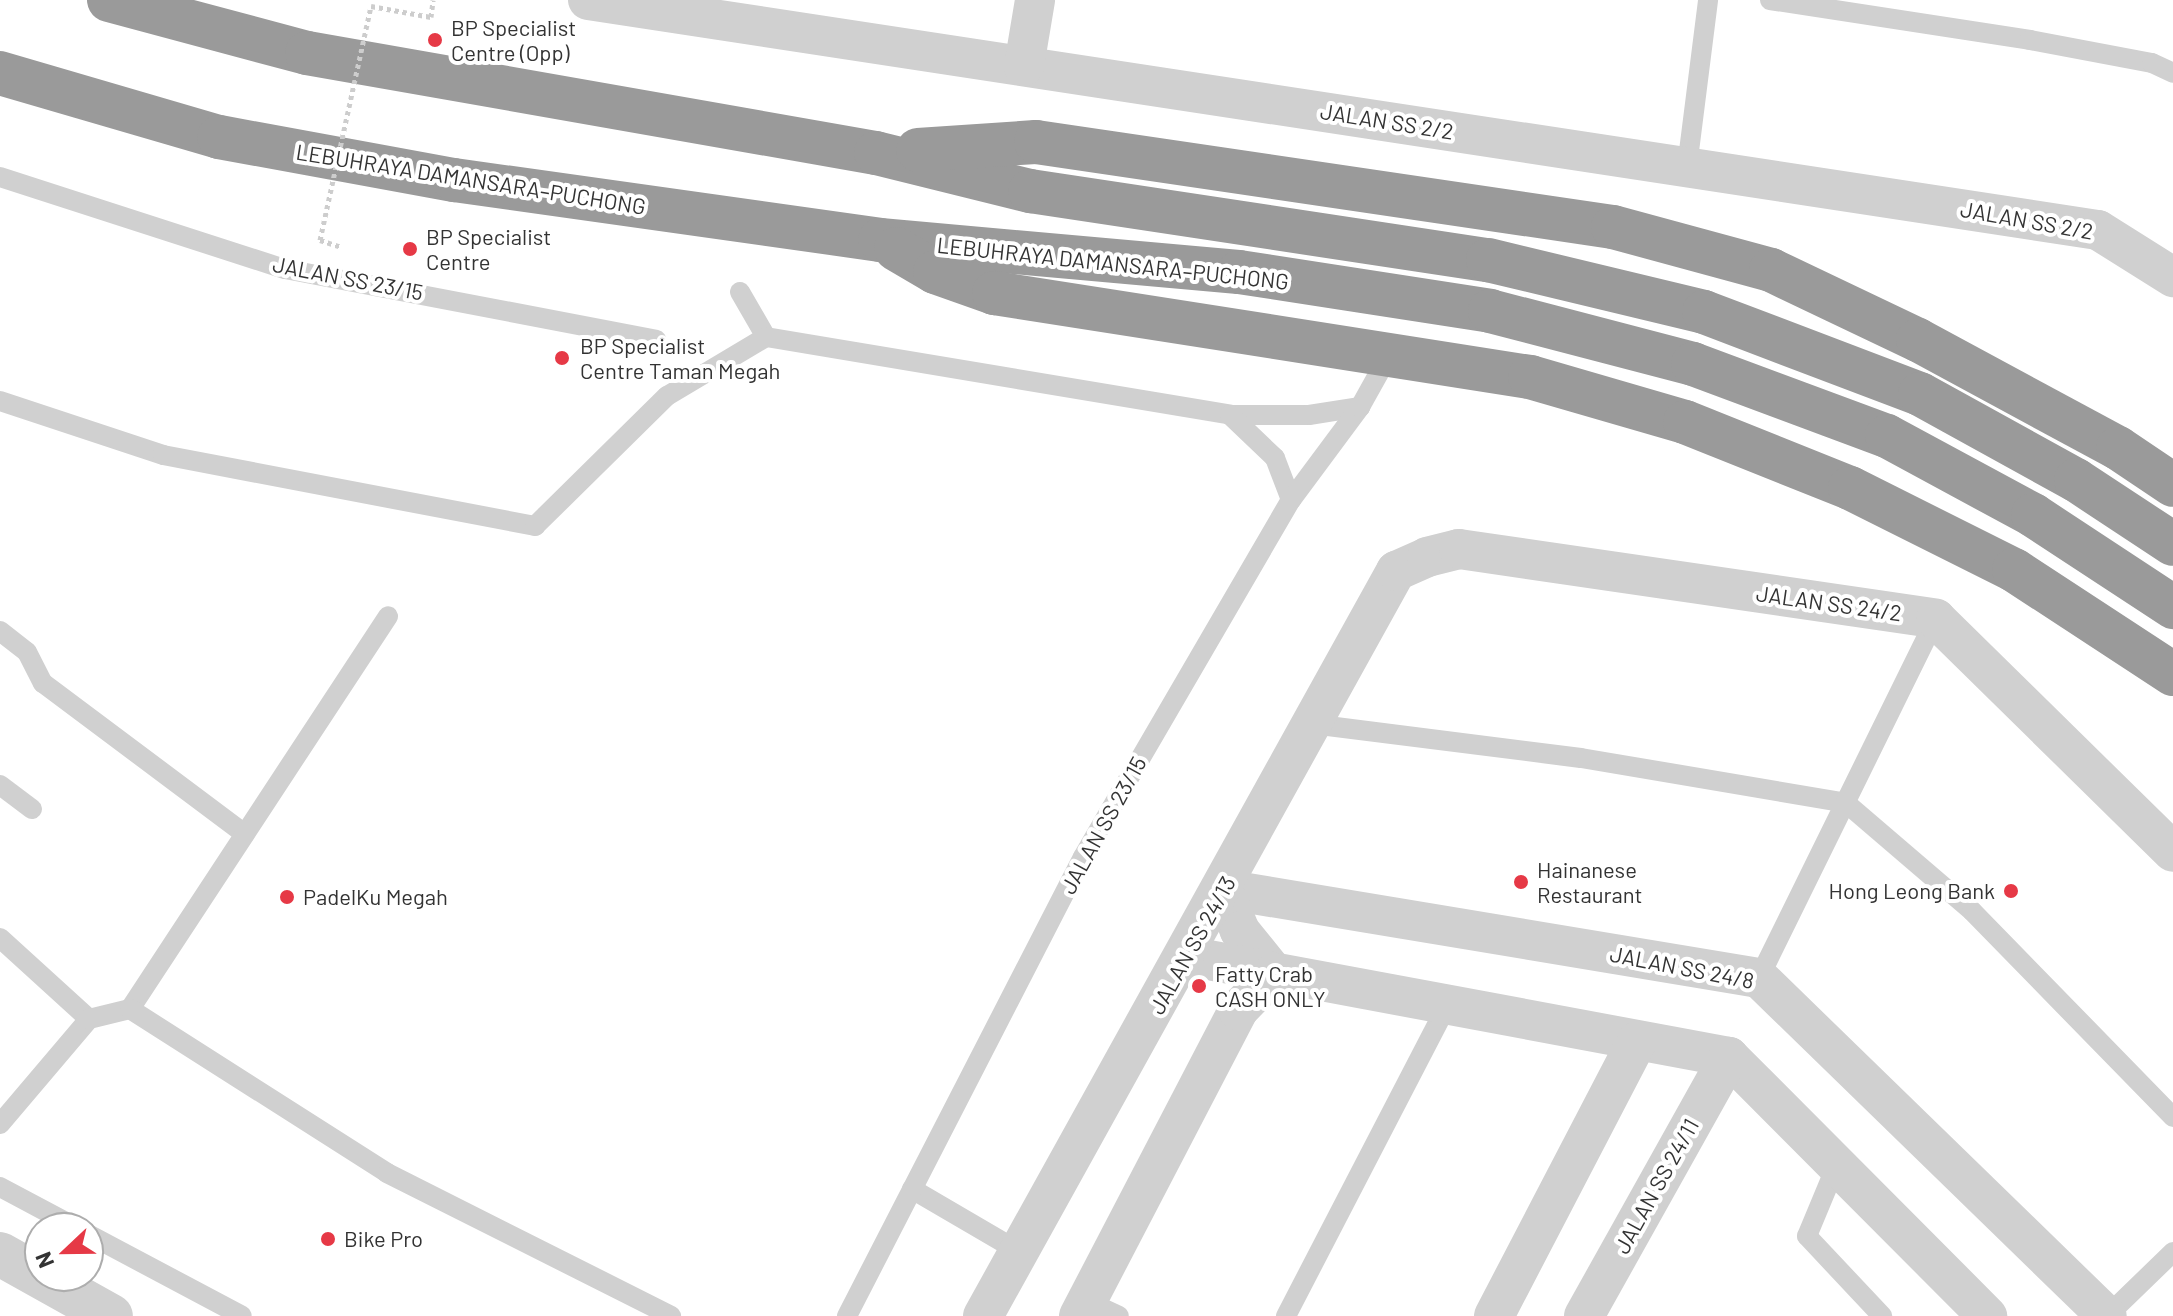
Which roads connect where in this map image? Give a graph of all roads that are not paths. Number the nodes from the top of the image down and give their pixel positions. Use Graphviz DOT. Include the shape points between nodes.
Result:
graph roads {
  1 [pos="109,0"];
  2 [pos="588,0"];
  3 [pos="1035,0"];
  4 [pos="1708,0"];
  5 [pos="1770,0"];
  6 [pos="1024,66"];
  7 [pos="0,73"];
  8 [pos="2173,73"];
  9 [pos="876,153"];
  10 [pos="1687,167"];
  11 [pos="0,177"];
  12 [pos="880,240"];
  13 [pos="2173,277"];
  14 [pos="740,292"];
  15 [pos="766,337"];
  16 [pos="656,340"];
  17 [pos="1390,353"];
  18 [pos="0,401"];
  19 [pos="1360,407"];
  20 [pos="1230,415"];
  21 [pos="2173,485"];
  22 [pos="1291,500"];
  23 [pos="2173,544"];
  24 [pos="1396,571"];
  25 [pos="2173,607"];
  26 [pos="388,616"];
  27 [pos="1936,619"];
  28 [pos="0,631"];
  29 [pos="2173,674"];
  30 [pos="1312,724"];
  31 [pos="0,785"];
  32 [pos="1846,803"];
  33 [pos="32,809"];
  34 [pos="245,834"];
  35 [pos="2173,852"];
  36 [pos="1223,889"];
  37 [pos="0,938"];
  38 [pos="1187,956"];
  39 [pos="1274,973"];
  40 [pos="1759,978"];
  41 [pos="1447,1005"];
  42 [pos="130,1009"];
  43 [pos="89,1019"];
  44 [pos="1637,1041"];
  45 [pos="1729,1057"];
  46 [pos="2173,1117"];
  47 [pos="0,1124"];
  48 [pos="1837,1164"];
  49 [pos="0,1187"];
  50 [pos="912,1189"];
  51 [pos="47,1212"];
  52 [pos="104,1244"];
  53 [pos="1018,1251"];
  54 [pos="2173,1252"];
  55 [pos="0,1254"];
  56 [pos="210,1308"];
  57 [pos="1095,1311"];
  58 [pos="1975,1314"];
  59 [pos="111,1316"];
  60 [pos="242,1316"];
  61 [pos="671,1316"];
  62 [pos="847,1316"];
  63 [pos="983,1316"];
  64 [pos="1286,1316"];
  65 [pos="1494,1316"];
  66 [pos="1584,1316"];
  67 [pos="1882,1316"];
  68 [pos="2107,1316"];
  1 -- 9 [label="highway" via="307,53"];
  2 -- 6 [label="street, JALAN SS 2/2"];
  3 -- 6 [label="street"];
  4 -- 10 [label="lane"];
  5 -- 8 [label="lane" via="2030,40 2152,63"];
  6 -- 10 [label="street, JALAN SS 2/2"];
  7 -- 12 [label="highway, LEBUHRAYA DAMANSARA–PUCHONG" via="219,137 454,180"];
  9 -- 21 [label="highway" via="1036,142 1613,227 1771,270 1918,340 2118,448"];
  9 -- 23 [label="highway" via="1030,191 1488,260 1704,312 1920,394 2076,480"];
  10 -- 13 [label="street, JALAN SS 2/2" via="2098,230"];
  11 -- 16 [label="lane, JALAN SS 23/15" via="285,269"];
  12 -- 17 [label="highway" via="935,272 994,293"];
  12 -- 25 [label="highway, LEBUHRAYA DAMANSARA–PUCHONG" via="1239,272 1490,311 1693,364 1887,436 2033,515"];
  14 -- 15 [label="lane"];
  15 -- 18 [label="lane" via="667,396 535,526 163,455"];
  15 -- 20 [label="lane"];
  17 -- 19 [label="lane, JALAN SS 23/15"];
  17 -- 29 [label="highway" via="1544,381 1685,422 1836,482 2014,570"];
  19 -- 20 [label="lane" via="1309,415"];
  19 -- 22 [label="lane, JALAN SS 23/15"];
  20 -- 22 [label="lane" via="1275,458"];
  22 -- 50 [label="lane, JALAN SS 23/15" via="1083,857"];
  24 -- 27 [label="street, JALAN SS 24/2" via="1459,549"];
  24 -- 30 [label="street, JALAN SS 24/13"];
  26 -- 34 [label="lane"];
  27 -- 32 [label="lane"];
  27 -- 35 [label="street"];
  28 -- 34 [label="lane" via="27,652 43,683"];
  30 -- 32 [label="lane" via="1581,758"];
  30 -- 36 [label="street, JALAN SS 24/13"];
  31 -- 33 [label="lane"];
  32 -- 40 [label="lane"];
  32 -- 46 [label="lane" via="1972,911"];
  34 -- 42 [label="lane"];
  36 -- 38 [label="street, JALAN SS 24/13"];
  36 -- 39 [label="street" via="1240,931"];
  36 -- 40 [label="street, JALAN SS 24/8"];
  37 -- 43 [label="lane"];
  38 -- 39 [label="street"];
  38 -- 53 [label="street, JALAN SS 24/13"];
  39 -- 41 [label="street"];
  39 -- 57 [label="street" via="1238,1010"];
  40 -- 68 [label="street, JALAN SS 24/8"];
  41 -- 44 [label="street"];
  41 -- 64 [label="lane"];
  42 -- 43 [label="lane"];
  42 -- 61 [label="lane" via="387,1173"];
  43 -- 47 [label="lane"];
  44 -- 45 [label="street"];
  44 -- 65 [label="street"];
  45 -- 48 [label="street"];
  45 -- 66 [label="street, JALAN SS 24/11"];
  48 -- 58 [label="street"];
  48 -- 67 [label="lane" via="1807,1236"];
  49 -- 51 [label="lane"];
  50 -- 53 [label="lane"];
  50 -- 62 [label="lane, JALAN SS 23/15"];
  52 -- 56 [label="lane"];
  53 -- 63 [label="street, JALAN SS 24/13"];
  54 -- 68 [label="lane"];
  55 -- 59 [label="street"];
  56 -- 60 [label="lane"];
}
